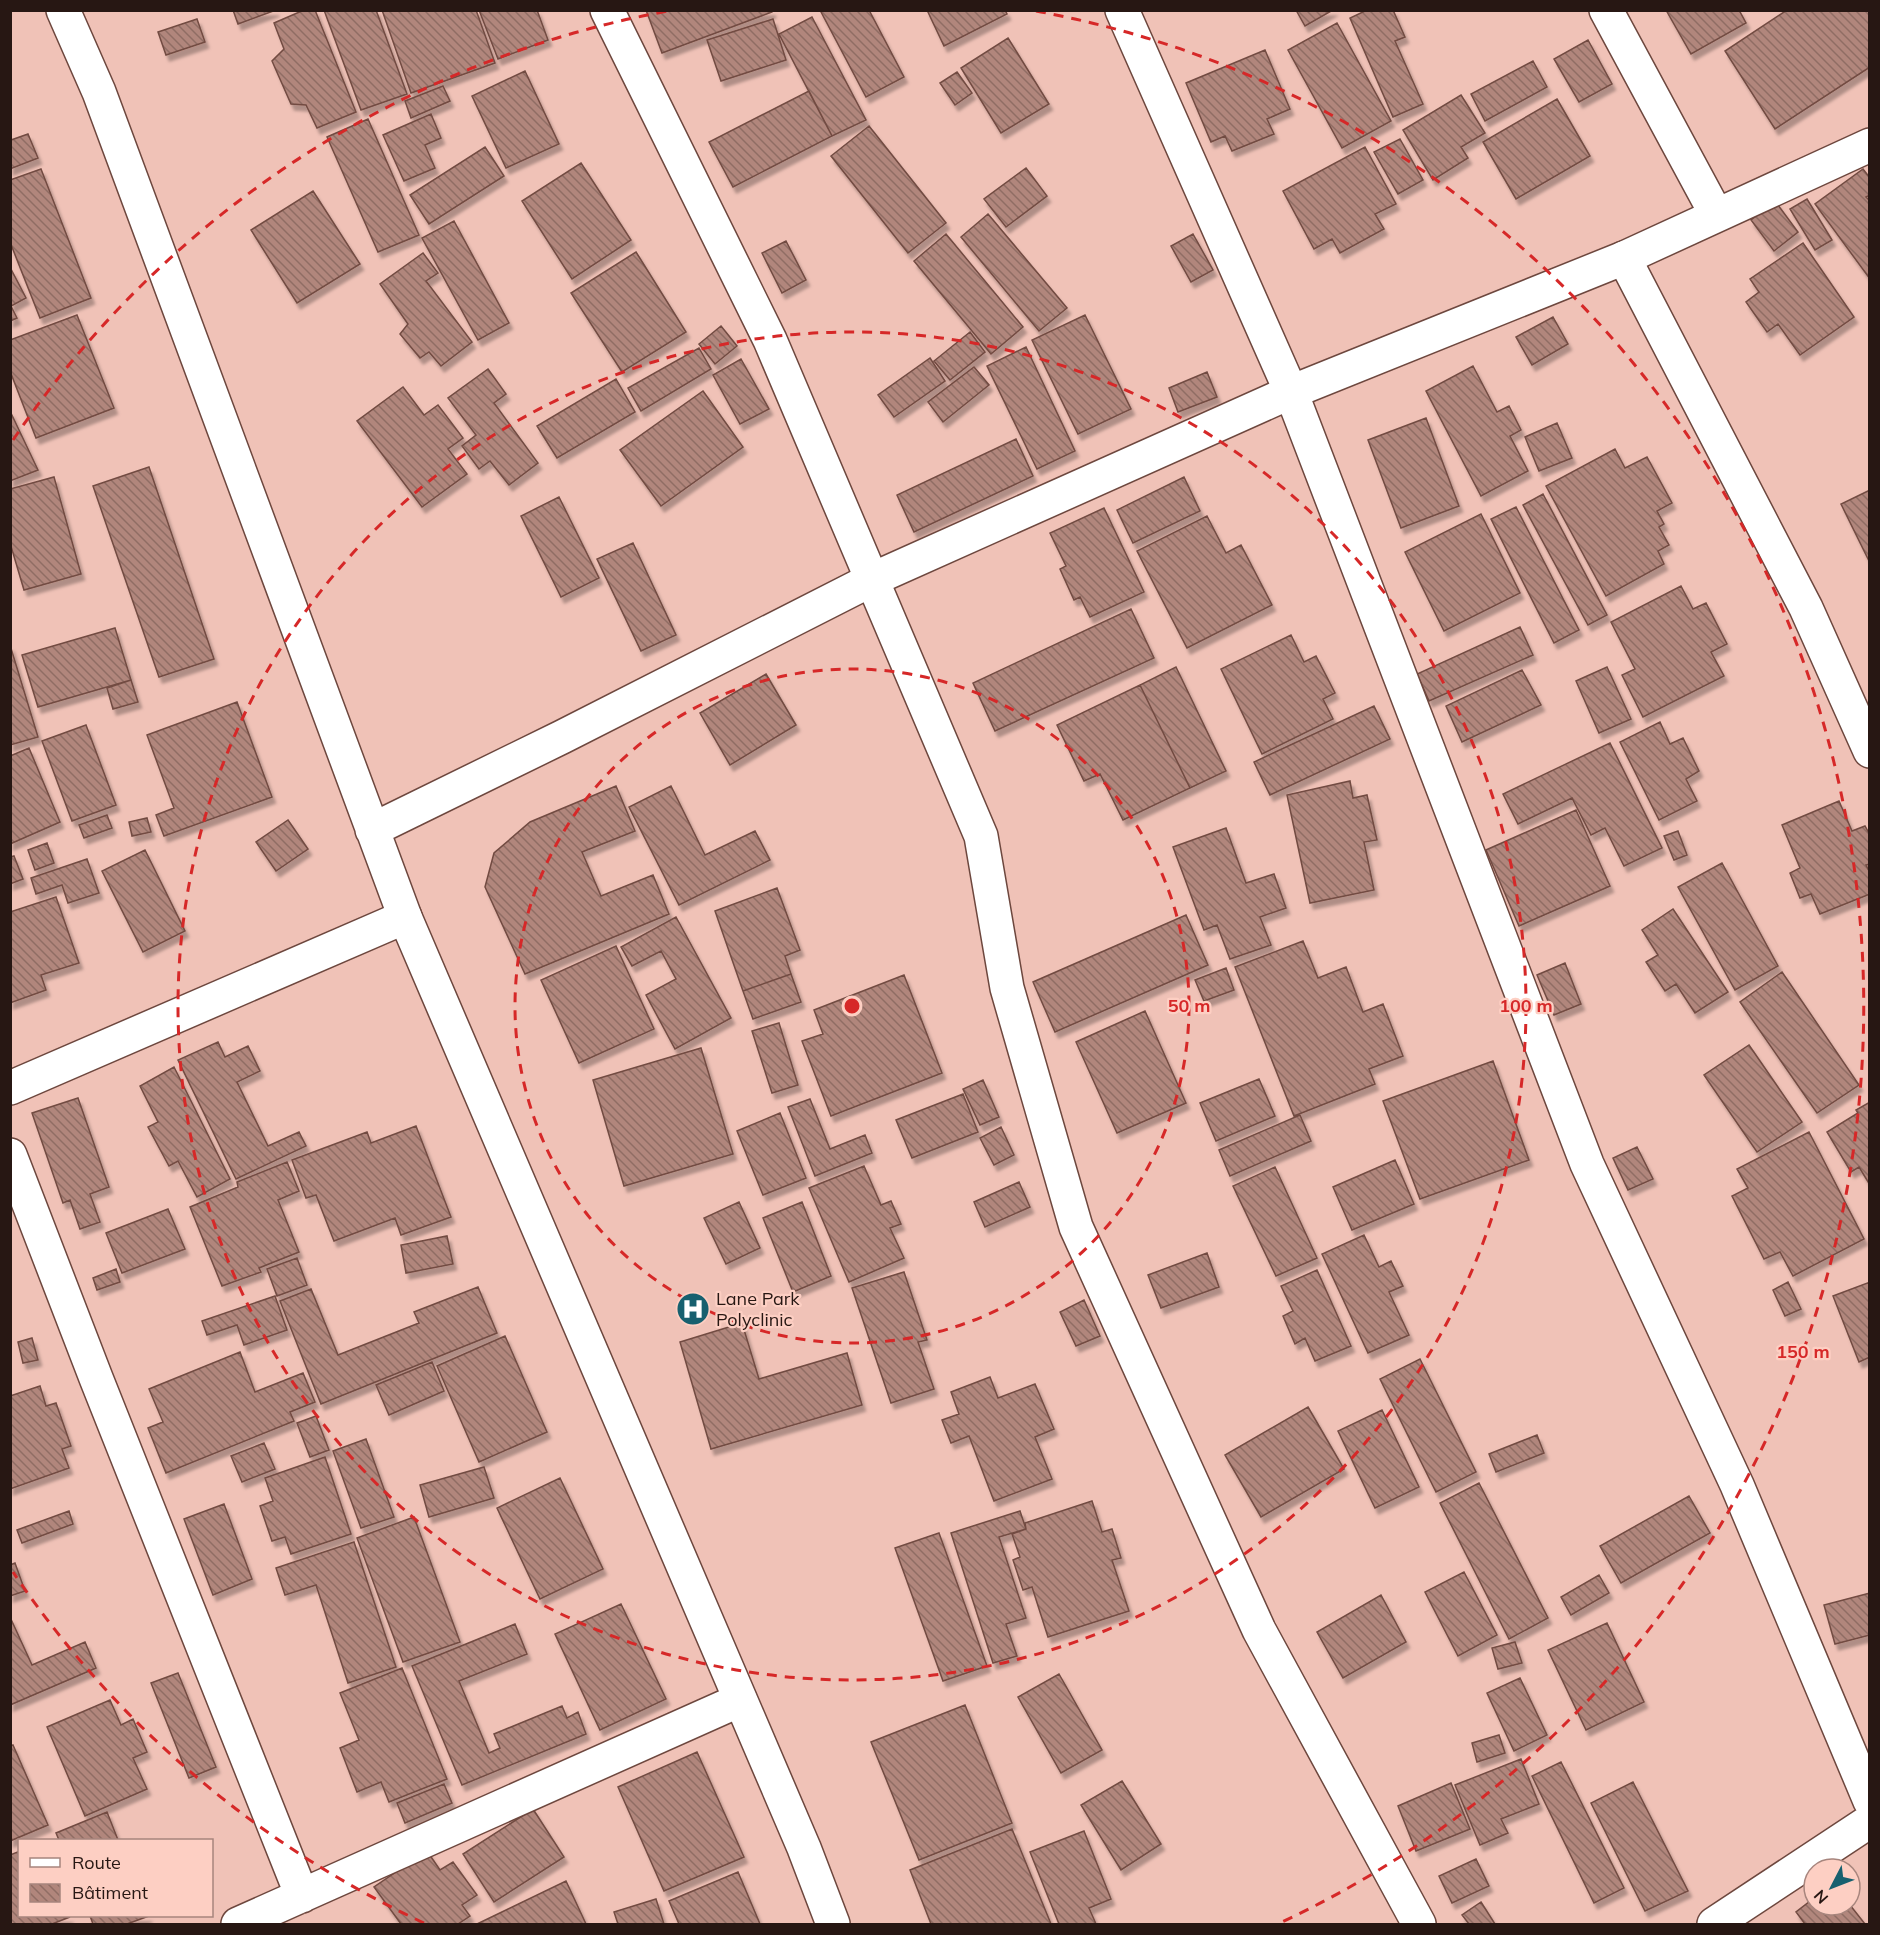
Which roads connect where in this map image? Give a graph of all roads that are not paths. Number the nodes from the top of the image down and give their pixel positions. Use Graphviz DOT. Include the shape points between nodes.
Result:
graph roads {
  1 [pos="63,10"];
  2 [pos="607,10"];
  3 [pos="1122,10"];
  4 [pos="1606,10"];
  5 [pos="1869,145"];
  6 [pos="1716,214"];
  7 [pos="1624,258"];
  8 [pos="1291,392"];
  9 [pos="873,579"];
  10 [pos="1869,751"];
  11 [pos="372,830"];
  12 [pos="405,917"];
  13 [pos="10,1088"];
  14 [pos="10,1155"];
  15 [pos="740,1700"];
  16 [pos="1869,1801"];
  17 [pos="1869,1821"];
  18 [pos="303,1896"];
  19 [pos="238,1924"];
  20 [pos="833,1924"];
  21 [pos="1419,1924"];
  22 [pos="1714,1924"];
  1 -- 11 [label="street" via="103,103"];
  2 -- 9 [label="street" via="770,340"];
  3 -- 8 [label="street"];
  4 -- 6 [label="street"];
  5 -- 6 [label="street"];
  6 -- 7 [label="street"];
  7 -- 8 [label="street"];
  7 -- 10 [label="street" via="1806,608"];
  8 -- 9 [label="street"];
  8 -- 16 [label="street" via="1587,1164 1737,1485"];
  9 -- 11 [label="street"];
  9 -- 21 [label="street" via="981,836 1007,988 1076,1227 1259,1630"];
  11 -- 12 [label="street"];
  12 -- 13 [label="street"];
  12 -- 15 [label="street"];
  14 -- 18 [label="street"];
  15 -- 18 [label="street"];
  15 -- 20 [label="street"];
  17 -- 22 [label="street"];
  18 -- 19 [label="street"];
}
